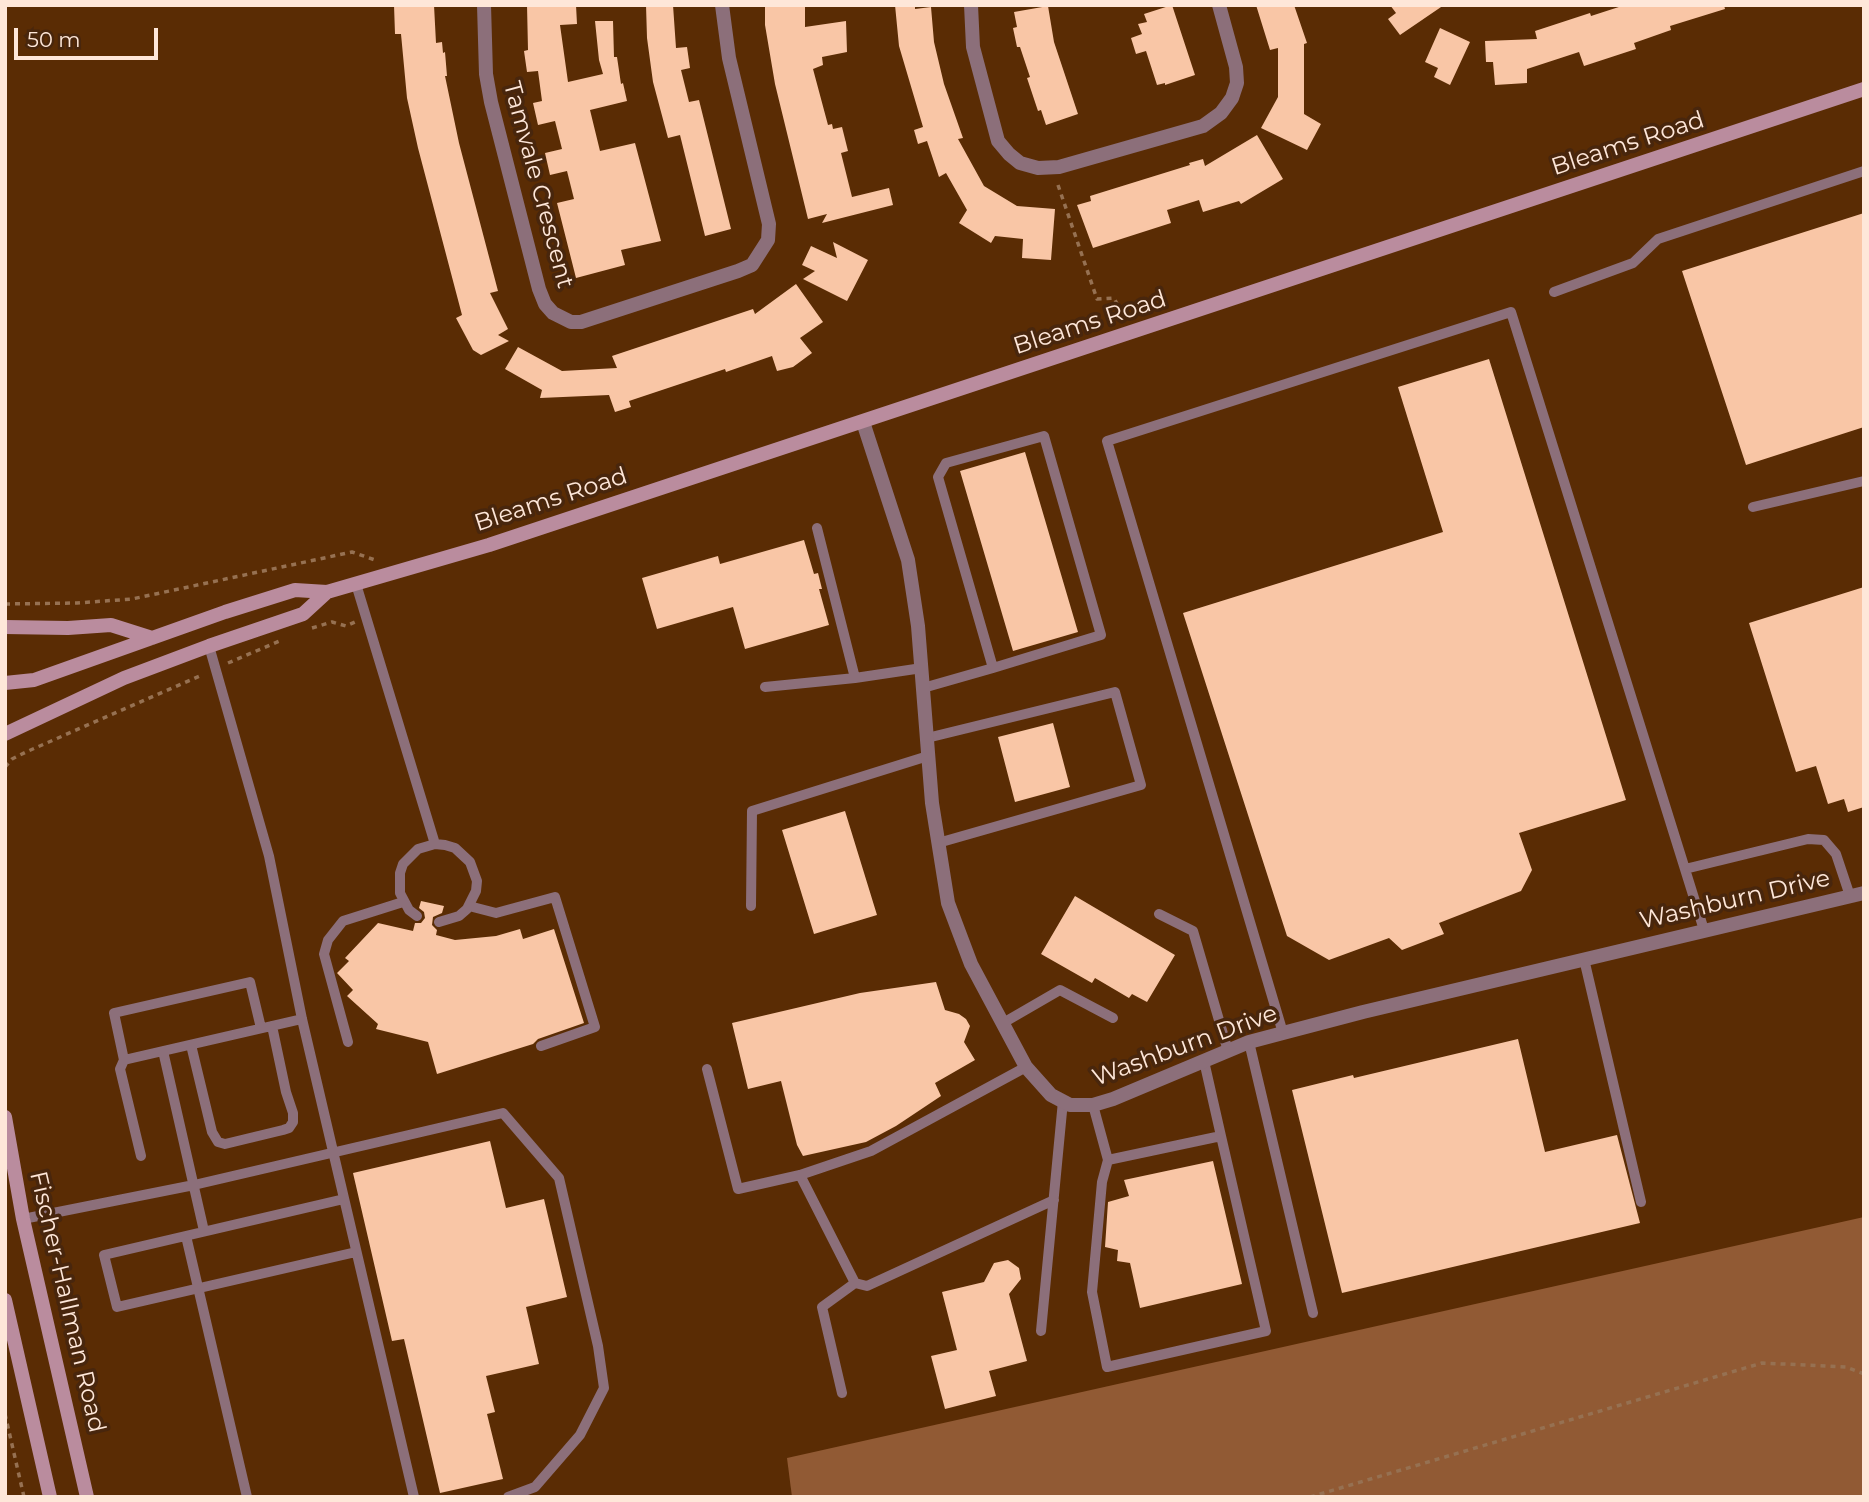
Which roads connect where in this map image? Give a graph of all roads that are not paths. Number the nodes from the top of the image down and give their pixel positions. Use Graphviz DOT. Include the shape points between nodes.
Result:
graph roads {
  1 [pos="484,5"];
  2 [pos="722,5"];
  3 [pos="971,5"];
  4 [pos="1219,5"];
  5 [pos="1864,89"];
  6 [pos="1864,171"];
  7 [pos="1554,292"];
  8 [pos="863,422"];
  9 [pos="1864,481"];
  10 [pos="1753,506"];
  11 [pos="817,528"];
  12 [pos="356,584"];
  13 [pos="327,592"];
  14 [pos="5,627"];
  15 [pos="152,638"];
  16 [pos="209,646"];
  17 [pos="922,668"];
  18 [pos="993,668"];
  19 [pos="855,678"];
  20 [pos="5,683"];
  21 [pos="765,687"];
  22 [pos="923,688"];
  23 [pos="5,734"];
  24 [pos="927,738"];
  25 [pos="928,756"];
  26 [pos="938,843"];
  27 [pos="435,844"];
  28 [pos="1685,869"];
  29 [pos="1857,894"];
  30 [pos="403,902"];
  31 [pos="469,906"];
  32 [pos="751,906"];
  33 [pos="1159,914"];
  34 [pos="417,916"];
  35 [pos="439,922"];
  36 [pos="1704,930"];
  37 [pos="1584,959"];
  38 [pos="1113,1018"];
  39 [pos="302,1019"];
  40 [pos="1003,1023"];
  41 [pos="267,1027"];
  42 [pos="1283,1033"];
  43 [pos="348,1042"];
  44 [pos="1249,1042"];
  45 [pos="191,1045"];
  46 [pos="541,1046"];
  47 [pos="163,1051"];
  48 [pos="1228,1051"];
  49 [pos="124,1060"];
  50 [pos="1204,1061"];
  51 [pos="1026,1066"];
  52 [pos="707,1069"];
  53 [pos="1063,1101"];
  54 [pos="1093,1105"];
  55 [pos="5,1117"];
  56 [pos="1221,1136"];
  57 [pos="333,1152"];
  58 [pos="141,1156"];
  59 [pos="1108,1160"];
  60 [pos="800,1175"];
  61 [pos="194,1185"];
  62 [pos="344,1199"];
  63 [pos="1054,1200"];
  64 [pos="1641,1202"];
  65 [pos="23,1219"];
  66 [pos="204,1231"];
  67 [pos="186,1236"];
  68 [pos="356,1252"];
  69 [pos="855,1283"];
  70 [pos="198,1288"];
  71 [pos="5,1300"];
  72 [pos="1313,1313"];
  73 [pos="1041,1331"];
  74 [pos="842,1393"];
  75 [pos="50,1497"];
  76 [pos="87,1497"];
  77 [pos="247,1497"];
  78 [pos="414,1497"];
  79 [pos="508,1497"];
  1 -- 2 [label="street, Tamvale Crescent" via="491,102 539,289 553,313 581,322 752,265 768,240 769,224 729,58"];
  3 -- 4 [label="street" via="973,47 998,141 1020,163 1038,168 1059,167 1203,126 1221,113 1237,83"];
  5 -- 8 [label="main road, Bleams Road"];
  6 -- 7 [label="lane" via="1658,239 1633,263"];
  8 -- 12 [label="main road, Bleams Road"];
  8 -- 17 [label="street, Washburn Drive" via="908,560"];
  9 -- 10 [label="lane"];
  11 -- 19 [label="lane"];
  12 -- 13 [label="main road, Bleams Road"];
  12 -- 27 [label="lane"];
  13 -- 15 [label="main road, Bleams Road" via="295,590"];
  13 -- 16 [label="main road, Bleams Road" via="303,614"];
  14 -- 15 [label="main road" via="111,625"];
  15 -- 20 [label="main road, Bleams Road" via="34,680"];
  16 -- 23 [label="main road, Bleams Road" via="93,691"];
  16 -- 39 [label="lane" via="269,856"];
  17 -- 19 [label="lane"];
  17 -- 22 [label="street, Washburn Drive"];
  18 -- 18 [label="lane" via="1101,635 1044,436 946,463 938,477"];
  18 -- 22 [label="lane"];
  19 -- 21 [label="lane"];
  22 -- 24 [label="street, Washburn Drive"];
  24 -- 25 [label="street, Washburn Drive"];
  24 -- 26 [label="lane" via="1115,692 1141,785"];
  25 -- 26 [label="street, Washburn Drive"];
  25 -- 32 [label="lane" via="752,811"];
  26 -- 40 [label="street, Washburn Drive" via="948,904 971,964"];
  27 -- 30 [label="lane" via="418,849 403,864 398,883"];
  27 -- 31 [label="lane" via="455,848 470,862 477,881"];
  28 -- 29 [label="lane" via="1808,839 1824,840"];
  28 -- 36 [label="lane"];
  28 -- 42 [label="lane" via="1511,312 1107,441"];
  29 -- 36 [label="street, Washburn Drive"];
  30 -- 34 [label="lane"];
  30 -- 43 [label="lane" via="343,921 328,940 324,954"];
  31 -- 35 [label="lane" via="459,916"];
  31 -- 46 [label="lane" via="496,913 555,897 595,1027"];
  33 -- 48 [label="lane" via="1193,932"];
  36 -- 37 [label="street, Washburn Drive"];
  37 -- 42 [label="street, Washburn Drive"];
  37 -- 64 [label="lane"];
  38 -- 40 [label="lane" via="1060,990"];
  39 -- 41 [label="lane"];
  39 -- 57 [label="lane"];
  40 -- 51 [label="street, Washburn Drive"];
  41 -- 45 [label="lane"];
  41 -- 45 [label="lane" via="293,1122 283,1130 225,1144 212,1132"];
  41 -- 49 [label="lane" via="250,982 114,1013"];
  42 -- 44 [label="street, Washburn Drive"];
  44 -- 48 [label="street, Washburn Drive"];
  44 -- 72 [label="lane"];
  45 -- 47 [label="lane"];
  47 -- 49 [label="lane"];
  47 -- 61 [label="lane"];
  48 -- 50 [label="street, Washburn Drive"];
  49 -- 58 [label="lane" via="120,1069"];
  50 -- 54 [label="street, Washburn Drive"];
  50 -- 56 [label="lane"];
  51 -- 53 [label="street, Washburn Drive" via="1051,1096"];
  51 -- 60 [label="lane" via="871,1151"];
  52 -- 60 [label="lane" via="738,1189"];
  53 -- 54 [label="street, Washburn Drive"];
  53 -- 63 [label="lane"];
  54 -- 59 [label="lane"];
  55 -- 65 [label="main road, Fischer-Hallman Road"];
  56 -- 59 [label="lane"];
  56 -- 59 [label="lane" via="1266,1331 1107,1367 1093,1292"];
  57 -- 61 [label="lane"];
  57 -- 62 [label="lane"];
  57 -- 79 [label="lane" via="503,1113 559,1178 604,1388 580,1435 535,1487"];
  60 -- 69 [label="lane"];
  61 -- 65 [label="lane"];
  61 -- 66 [label="lane"];
  62 -- 66 [label="lane"];
  62 -- 68 [label="lane"];
  63 -- 69 [label="lane" via="867,1286"];
  63 -- 73 [label="lane"];
  65 -- 76 [label="main road, Fischer-Hallman Road"];
  66 -- 67 [label="lane"];
  67 -- 70 [label="lane"];
  67 -- 70 [label="lane" via="104,1255 117,1307"];
  68 -- 70 [label="lane"];
  68 -- 78 [label="lane"];
  69 -- 74 [label="lane" via="822,1307"];
  70 -- 77 [label="lane"];
  71 -- 75 [label="main road"];
}
